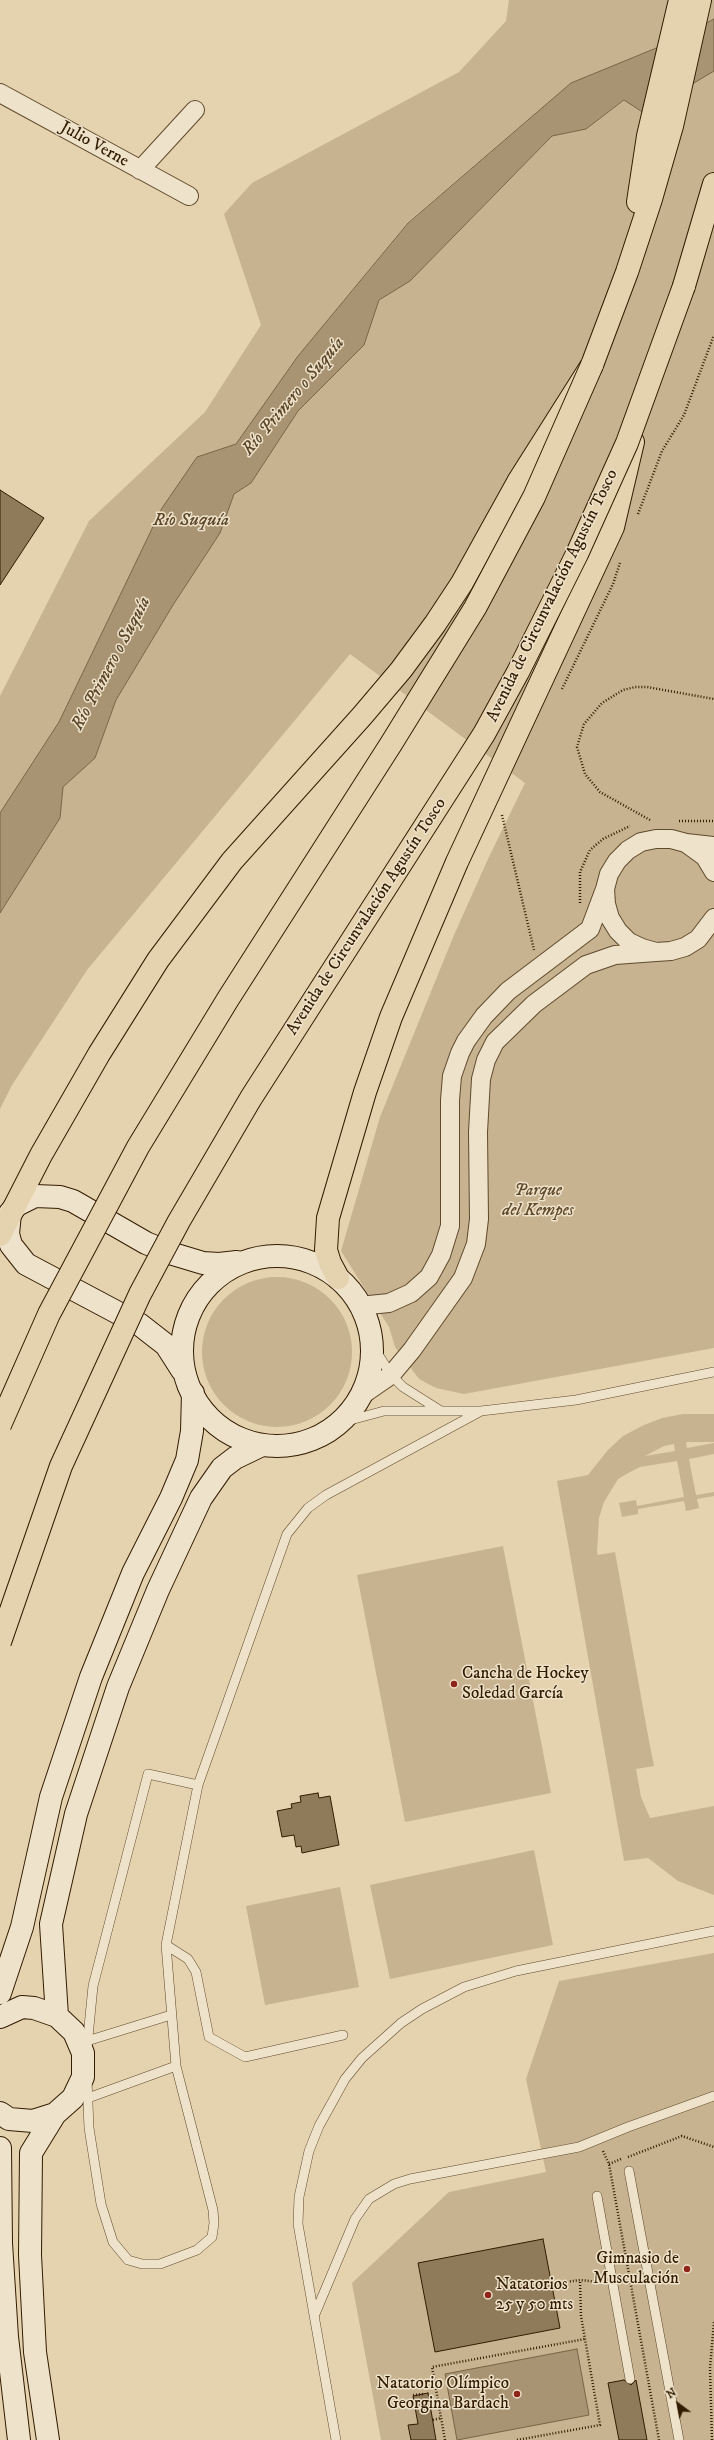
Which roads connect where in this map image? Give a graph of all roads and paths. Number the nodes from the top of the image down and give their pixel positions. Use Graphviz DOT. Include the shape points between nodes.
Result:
graph roads {
  1 [pos="680,0"];
  2 [pos="700,0"];
  3 [pos="0,93"];
  4 [pos="195,110"];
  5 [pos="140,170"];
  6 [pos="714,184"];
  7 [pos="189,196"];
  8 [pos="714,217"];
  9 [pos="627,272"];
  10 [pos="684,286"];
  11 [pos="714,335"];
  12 [pos="592,365"];
  13 [pos="645,394"];
  14 [pos="637,517"];
  15 [pos="621,562"];
  16 [pos="560,694"];
  17 [pos="714,699"];
  18 [pos="505,810"];
  19 [pos="650,820"];
  20 [pos="686,843"];
  21 [pos="714,846"];
  22 [pos="714,872"];
  23 [pos="605,889"];
  24 [pos="714,918"];
  25 [pos="656,952"];
  26 [pos="538,968"];
  27 [pos="10,1213"];
  28 [pos="0,1235"];
  29 [pos="244,1261"];
  30 [pos="338,1278"];
  31 [pos="360,1306"];
  32 [pos="372,1343"];
  33 [pos="714,1372"];
  34 [pos="391,1375"];
  35 [pos="190,1386"];
  36 [pos="362,1395"];
  37 [pos="481,1411"];
  38 [pos="442,1412"];
  39 [pos="343,1422"];
  40 [pos="0,1425"];
  41 [pos="262,1445"];
  42 [pos="0,1642"];
  43 [pos="198,1785"];
  44 [pos="714,1931"];
  45 [pos="166,1945"];
  46 [pos="0,1993"];
  47 [pos="172,2015"];
  48 [pos="0,2016"];
  49 [pos="57,2016"];
  50 [pos="343,2035"];
  51 [pos="87,2041"];
  52 [pos="176,2066"];
  53 [pos="714,2096"];
  54 [pos="88,2098"];
  55 [pos="0,2113"];
  56 [pos="55,2114"];
  57 [pos="598,2139"];
  58 [pos="714,2147"];
  59 [pos="0,2148"];
  60 [pos="609,2164"];
  61 [pos="629,2171"];
  62 [pos="597,2196"];
  63 [pos="580,2280"];
  64 [pos="552,2284"];
  65 [pos="613,2284"];
  66 [pos="315,2314"];
  67 [pos="714,2322"];
  68 [pos="585,2339"];
  69 [pos="630,2378"];
  70 [pos="424,2394"];
  71 [pos="413,2395"];
  72 [pos="441,2418"];
  73 [pos="432,2420"];
  74 [pos="19,2440"];
  75 [pos="48,2440"];
  76 [pos="336,2440"];
  77 [pos="445,2440"];
  78 [pos="517,2440"];
  79 [pos="659,2440"];
  80 [pos="679,2440"];
  81 [pos="712,2440"];
  1 -- 9 [label="highway" via="648,136"];
  2 -- 9 [label="highway" via="672,126"];
  3 -- 5 [label="street, Julio Verne"];
  4 -- 5 [label="street"];
  5 -- 7 [label="street, Julio Verne"];
  6 -- 10 [label="highway, Avenida de Circunvalación Agustín Tosco"];
  8 -- 10 [label="highway"];
  9 -- 12 [label="highway"];
  10 -- 13 [label="highway, Avenida de Circunvalación Agustín Tosco, bridge"];
  11 -- 14 [label="path" via="684,414 662,451"];
  12 -- 27 [label="highway, bridge" via="518,482 462,583 435,624 367,711 264,824 199,904 158,960 121,1017"];
  12 -- 40 [label="highway, bridge" via="534,497 475,608 138,1146 49,1314"];
  13 -- 30 [label="highway, bridge" via="613,527 430,920 391,1017 365,1092 328,1218 326,1250"];
  13 -- 42 [label="highway, Avenida de Circunvalación Agustín Tosco, bridge" via="624,450 577,554 484,734 251,1098 140,1294 61,1466"];
  15 -- 16 [label="path"];
  17 -- 19 [label="path" via="635,687 623,690 602,703 584,724 577,747 584,774 600,792"];
  18 -- 26 [label="path" via="502,817"];
  20 -- 21 [label="street"];
  20 -- 22 [label="street" via="705,858"];
  20 -- 23 [label="street" via="671,839 641,842 617,861 609,874"];
  23 -- 25 [label="street" via="610,918 618,931 629,942"];
  23 -- 26 [label="street" via="590,929"];
  24 -- 25 [label="street" via="698,939 685,947"];
  25 -- 34 [label="street" via="615,955 586,965 534,1004 492,1046 481,1079 478,1132 479,1219 476,1244 463,1278"];
  26 -- 31 [label="street" via="508,991 484,1016 466,1041 456,1064 450,1089 449,1110 450,1226 441,1255 429,1277 411,1293 389,1304"];
  27 -- 28 [label="highway"];
  27 -- 29 [label="street" via="17,1205 35,1196 60,1196 146,1243 173,1254 203,1263"];
  27 -- 35 [label="street" via="8,1234 11,1245 26,1264 140,1324 166,1345"];
  29 -- 30 [label="street" via="260,1257 295,1257 323,1267"];
  29 -- 35 [label="street" via="212,1279 193,1303 183,1329 181,1346"];
  30 -- 31 [label="street"];
  31 -- 32 [label="street"];
  32 -- 34 [label="lane"];
  32 -- 36 [label="street" via="369,1378"];
  33 -- 37 [label="lane" via="576,1400"];
  34 -- 36 [label="street"];
  34 -- 38 [label="lane" via="404,1387"];
  35 -- 41 [label="street" via="202,1409 217,1424 242,1440"];
  35 -- 46 [label="street" via="192,1431 187,1460 171,1498 133,1572 91,1677 51,1797 22,1927"];
  36 -- 39 [label="street"];
  37 -- 38 [label="lane"];
  37 -- 43 [label="lane" via="326,1495 308,1508 287,1534"];
  38 -- 39 [label="lane" via="384,1411"];
  39 -- 41 [label="street" via="307,1441 284,1446"];
  41 -- 49 [label="street" via="235,1458 222,1468 201,1498 158,1590 118,1688 76,1814 51,1924"];
  43 -- 45 [label="lane"];
  43 -- 51 [label="lane" via="148,1774 93,1986"];
  44 -- 66 [label="lane" via="516,1971 464,1987 422,2009 382,2039 362,2058 332,2100 319,2126 305,2166 299,2196 298,2224"];
  45 -- 47 [label="lane"];
  45 -- 50 [label="lane" via="188,1959 196,1972 209,2037 245,2057"];
  47 -- 51 [label="lane"];
  47 -- 52 [label="lane"];
  48 -- 49 [label="street" via="22,2006"];
  49 -- 56 [label="street" via="74,2032 83,2053 83,2077 73,2098"];
  51 -- 54 [label="lane"];
  52 -- 54 [label="lane"];
  52 -- 54 [label="lane" via="213,2210 214,2223 212,2237 197,2250 160,2264 142,2264 128,2260 113,2242 101,2204 89,2128"];
  53 -- 57 [label="lane"];
  55 -- 56 [label="street" via="9,2118 33,2121"];
  56 -- 75 [label="street" via="31,2153 30,2254 35,2352"];
  57 -- 60 [label="path"];
  57 -- 66 [label="lane" via="558,2152 410,2179 380,2192 365,2204 352,2224"];
  58 -- 60 [label="path" via="682,2136"];
  59 -- 74 [label="street" via="1,2243 7,2337"];
  60 -- 79 [label="path"];
  61 -- 80 [label="lane"];
  62 -- 65 [label="lane"];
  63 -- 64 [label="path"];
  63 -- 65 [label="path"];
  63 -- 68 [label="path" via="581,2316"];
  65 -- 69 [label="lane"];
  66 -- 76 [label="lane"];
  67 -- 81 [label="path" via="710,2368"];
  68 -- 72 [label="path" via="432,2367"];
  68 -- 78 [label="path" via="600,2425"];
  70 -- 71 [label="path"];
  72 -- 73 [label="path"];
  72 -- 77 [label="path"];
}
